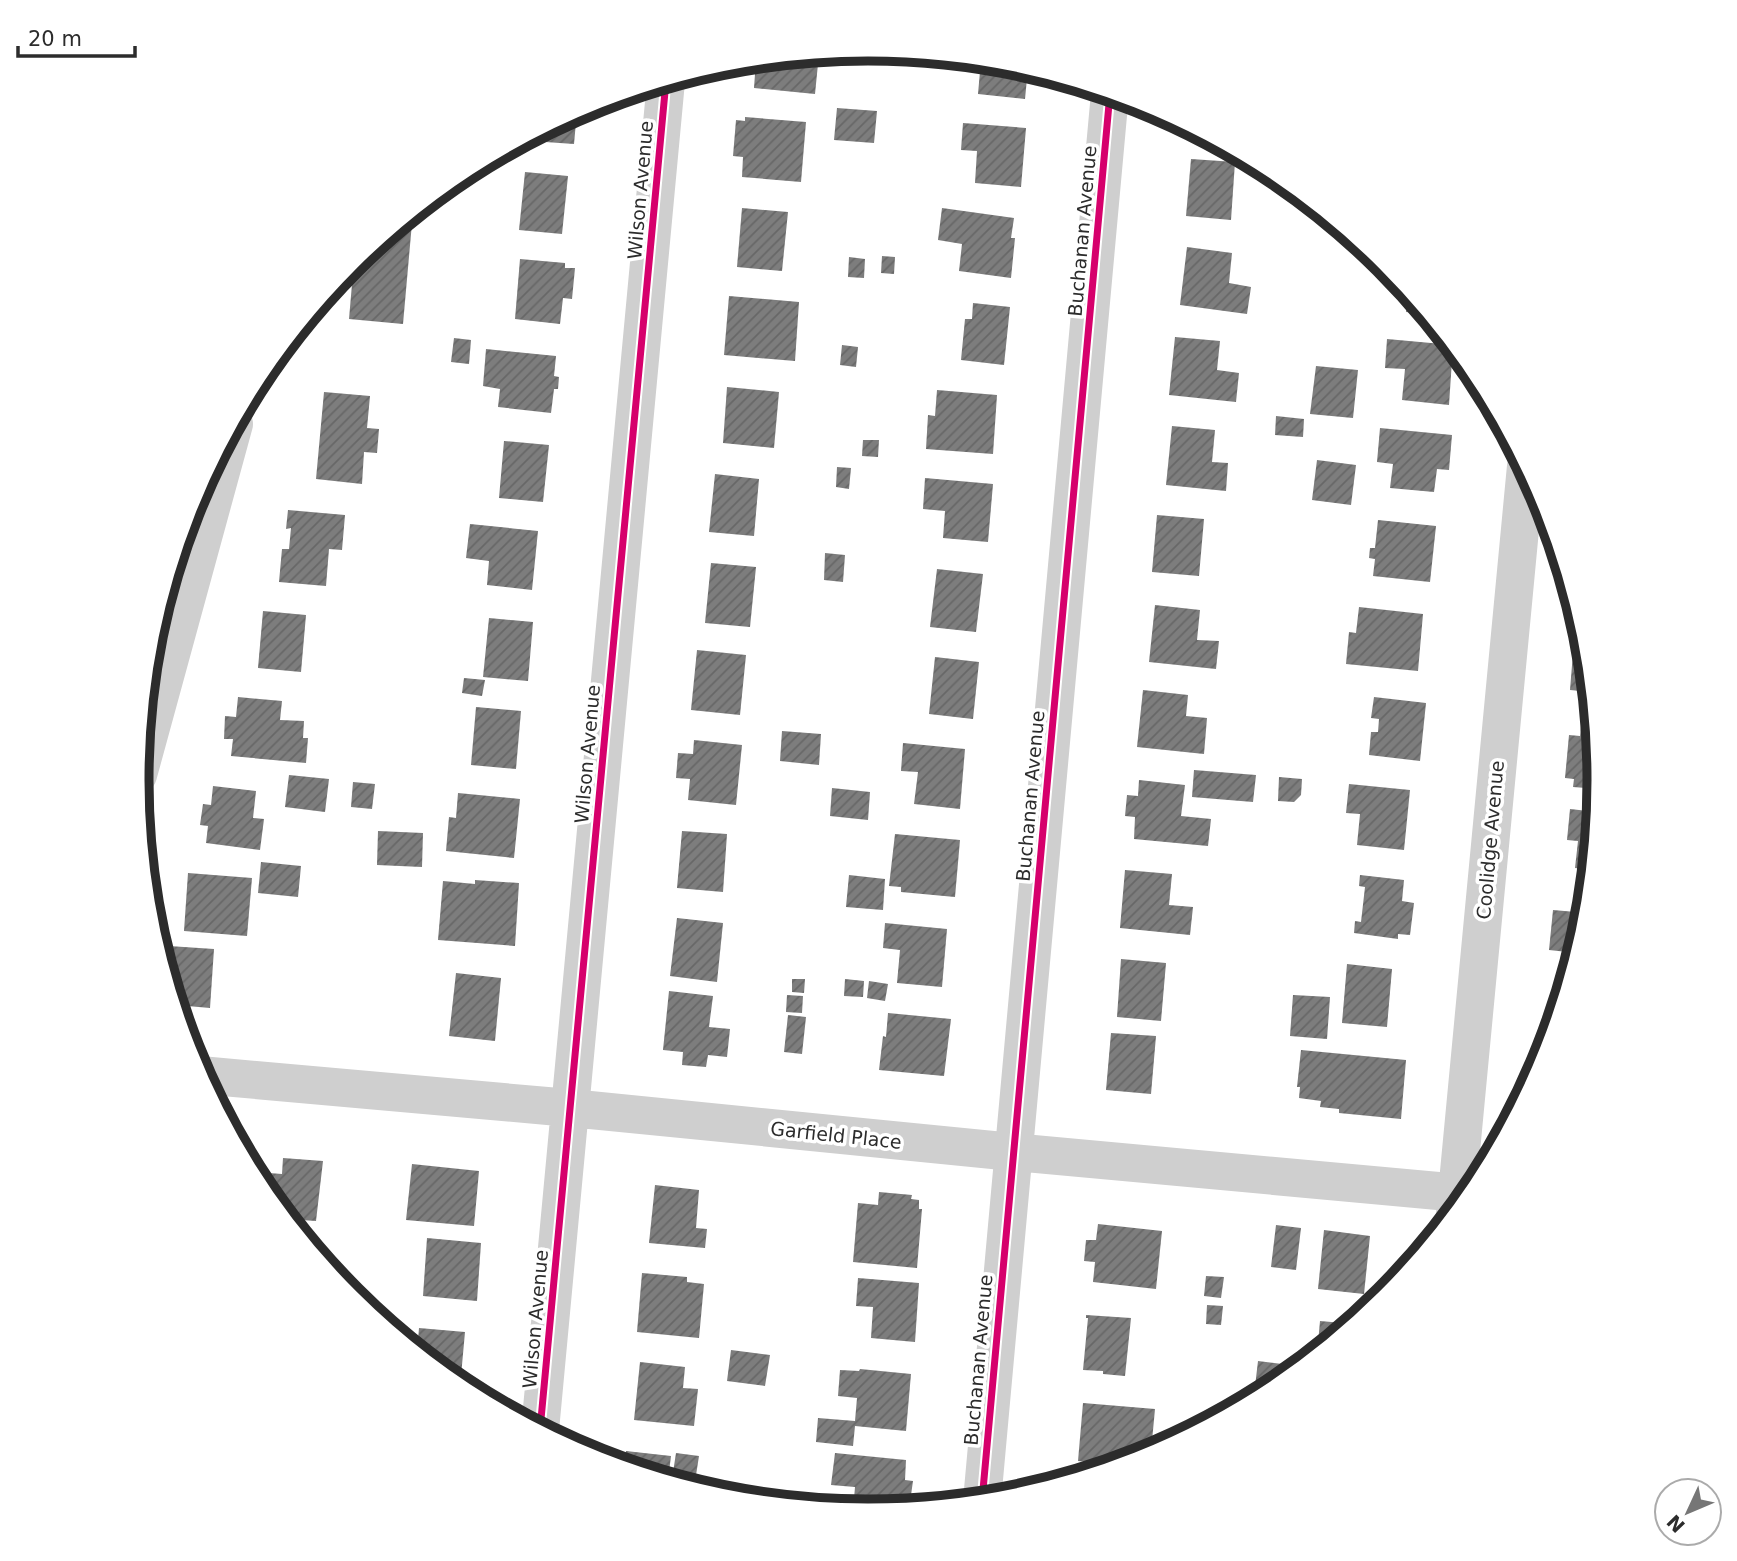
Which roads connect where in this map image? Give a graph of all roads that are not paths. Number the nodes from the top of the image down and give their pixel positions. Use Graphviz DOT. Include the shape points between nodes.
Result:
graph roads {
  1 [pos="665,91"];
  2 [pos="1109,103"];
  3 [pos="224,460"];
  4 [pos="1523,483"];
  5 [pos="152,725"];
  6 [pos="213,1076"];
  7 [pos="570,1108"];
  8 [pos="1013,1152"];
  9 [pos="1462,1187"];
  10 [pos="1453,1199"];
  11 [pos="541,1421"];
  12 [pos="983,1490"];
  1 -- 7 [label="street, Wilson Avenue"];
  2 -- 8 [label="street, Buchanan Avenue"];
  3 -- 5 [label="street"];
  4 -- 9 [label="street, Coolidge Avenue"];
  6 -- 7 [label="street, Garfield Place"];
  7 -- 8 [label="street, Garfield Place"];
  7 -- 11 [label="street, Wilson Avenue"];
  8 -- 10 [label="street, Garfield Place"];
  8 -- 12 [label="street, Buchanan Avenue"];
}
